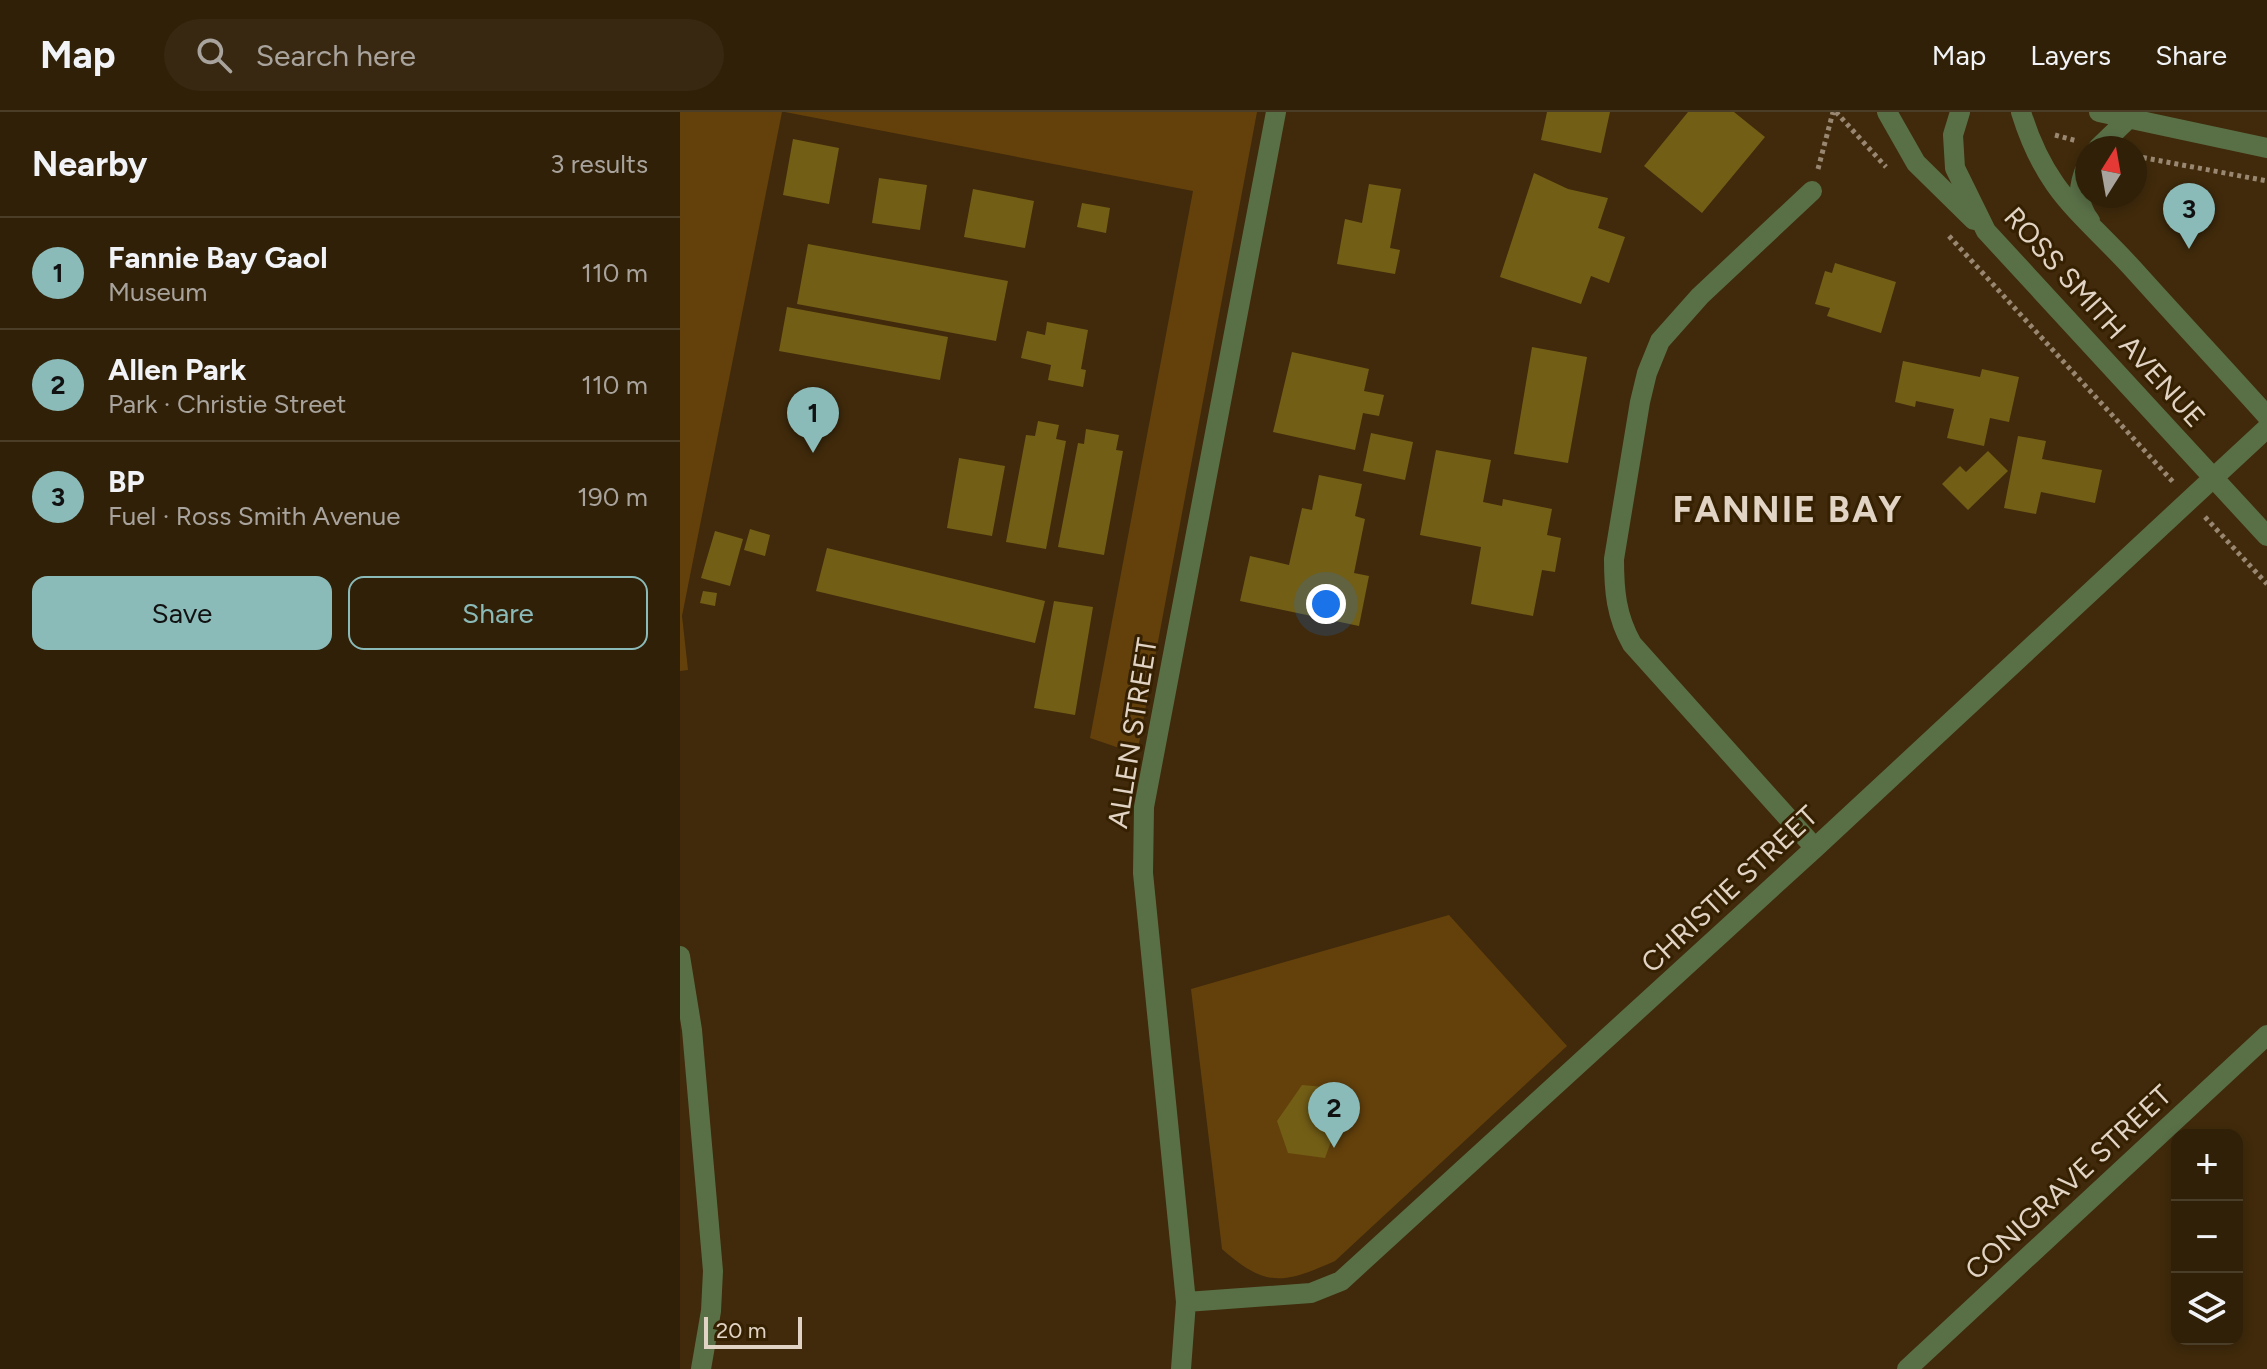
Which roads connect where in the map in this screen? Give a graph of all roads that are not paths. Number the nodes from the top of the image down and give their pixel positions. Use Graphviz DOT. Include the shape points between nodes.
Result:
graph roads {
  1 [pos="1276,112"];
  2 [pos="1887,112"];
  3 [pos="1960,112"];
  4 [pos="2021,112"];
  5 [pos="2099,112"];
  6 [pos="2127,120"];
  7 [pos="2110,136"];
  8 [pos="2267,148"];
  9 [pos="1812,191"];
  10 [pos="2082,208"];
  11 [pos="1986,231"];
  12 [pos="2101,234"];
  13 [pos="2267,416"];
  14 [pos="2267,428"];
  15 [pos="2213,478"];
  16 [pos="2267,536"];
  17 [pos="1815,848"];
  18 [pos="680,956"];
  19 [pos="2267,1035"];
  20 [pos="1186,1302"];
  21 [pos="701,1369"];
  22 [pos="1181,1369"];
  23 [pos="1907,1369"];
  1 -- 20 [label="street, ALLEN STREET" via="1143,821 1143,873"];
  2 -- 11 [label="street" via="1916,163"];
  3 -- 11 [label="street, ROSS SMITH AVENUE" via="1953,135 1955,168"];
  4 -- 12 [label="street, ROSS SMITH AVENUE" via="2031,144 2055,187"];
  5 -- 6 [label="street"];
  6 -- 7 [label="street"];
  6 -- 8 [label="street"];
  9 -- 17 [label="street" via="1660,341 1640,402 1614,570 1620,623 1632,644"];
  10 -- 12 [label="street"];
  11 -- 15 [label="street, ROSS SMITH AVENUE"];
  12 -- 13 [label="street, ROSS SMITH AVENUE"];
  14 -- 15 [label="street, CHRISTIE STREET"];
  15 -- 16 [label="street, ROSS SMITH AVENUE"];
  15 -- 17 [label="street, CHRISTIE STREET"];
  17 -- 20 [label="street, CHRISTIE STREET" via="1341,1281 1311,1293"];
  18 -- 21 [label="street" via="692,1030 713,1271"];
  19 -- 23 [label="street, CONIGRAVE STREET"];
  20 -- 22 [label="street, ALLEN STREET"];
}
